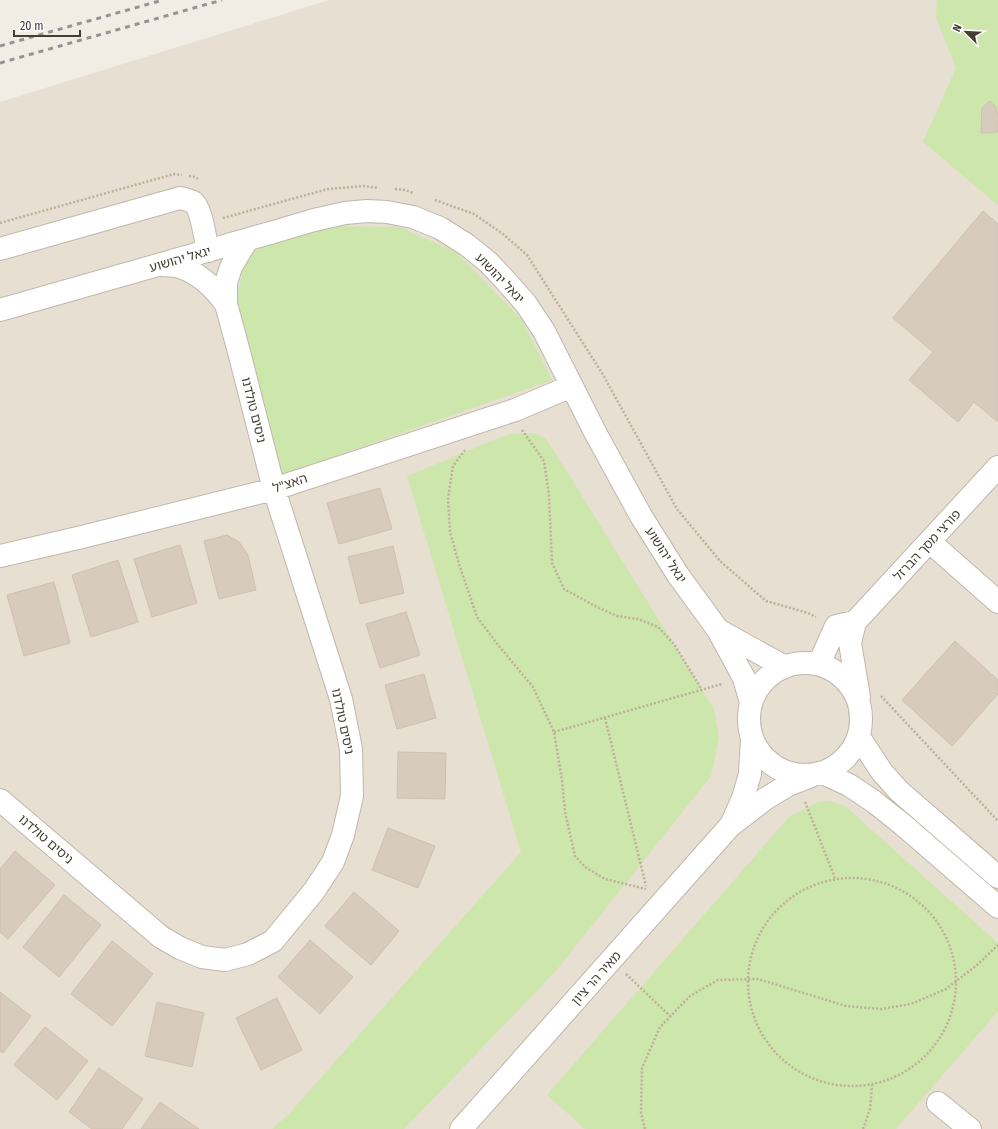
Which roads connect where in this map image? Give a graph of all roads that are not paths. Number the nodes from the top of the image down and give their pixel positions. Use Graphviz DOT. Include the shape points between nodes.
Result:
graph roads {
  1 [pos="247,240"];
  2 [pos="0,249"];
  3 [pos="208,251"];
  4 [pos="158,265"];
  5 [pos="226,304"];
  6 [pos="0,310"];
  7 [pos="572,386"];
  8 [pos="998,467"];
  9 [pos="274,489"];
  10 [pos="930,542"];
  11 [pos="0,556"];
  12 [pos="998,602"];
  13 [pos="846,624"];
  14 [pos="718,630"];
  15 [pos="819,664"];
  16 [pos="785,666"];
  17 [pos="751,703"];
  18 [pos="861,712"];
  19 [pos="859,737"];
  20 [pos="752,738"];
  21 [pos="810,777"];
  22 [pos="0,800"];
  23 [pos="730,826"];
  24 [pos="998,877"];
  25 [pos="998,907"];
  26 [pos="938,1103"];
  27 [pos="461,1129"];
  28 [pos="970,1129"];
  1 -- 3 [label="street, יגאל יהושוע"];
  1 -- 5 [label="street, ניסים טולדנו" via="231,267 226,283"];
  1 -- 7 [label="street, יגאל יהושוע" via="314,220 367,211 412,217 440,228 467,244 488,262 526,304 544,331"];
  2 -- 3 [label="street" via="180,198 194,202 199,210"];
  3 -- 4 [label="street, יגאל יהושוע"];
  4 -- 5 [label="street, ניסים טולדנו" via="180,267 193,274 210,284"];
  4 -- 6 [label="street, יגאל יהושוע"];
  5 -- 9 [label="street, ניסים טולדנו"];
  7 -- 9 [label="street, האצ\"ל" via="515,410"];
  7 -- 14 [label="street, יגאל יהושוע" via="641,516 678,575"];
  8 -- 10 [label="street, פורצי מסך הברזל"];
  9 -- 11 [label="street, האצ\"ל"];
  9 -- 22 [label="street, ניסים טולדנו" via="341,700 351,750 352,796 343,835 333,862 314,891 273,941 248,954 225,960 202,957 180,948 161,937"];
  10 -- 12 [label="street"];
  10 -- 13 [label="street, פורצי מסך הברזל"];
  13 -- 15 [label="street, פורצי מסך הברזל"];
  13 -- 18 [label="street, פורצי מסך הברזל"];
  14 -- 16 [label="street, יגאל יהושוע"];
  14 -- 17 [label="street, יגאל יהושוע" via="744,678"];
  15 -- 16 [label="street"];
  15 -- 18 [label="street" via="834,671 847,682 856,696"];
  16 -- 17 [label="street" via="770,675 758,688"];
  17 -- 20 [label="street" via="749,721"];
  18 -- 19 [label="street"];
  19 -- 21 [label="street" via="851,753 838,765"];
  19 -- 24 [label="street" via="873,760 899,791"];
  20 -- 21 [label="street" via="761,754 775,767 792,774"];
  20 -- 23 [label="street, מאיר הר ציון" via="750,774 743,798"];
  21 -- 23 [label="street, מאיר הר ציון" via="788,785 765,799"];
  21 -- 25 [label="street" via="849,785 873,801"];
  23 -- 27 [label="street, מאיר הר ציון"];
  26 -- 28 [label="street"];
}
